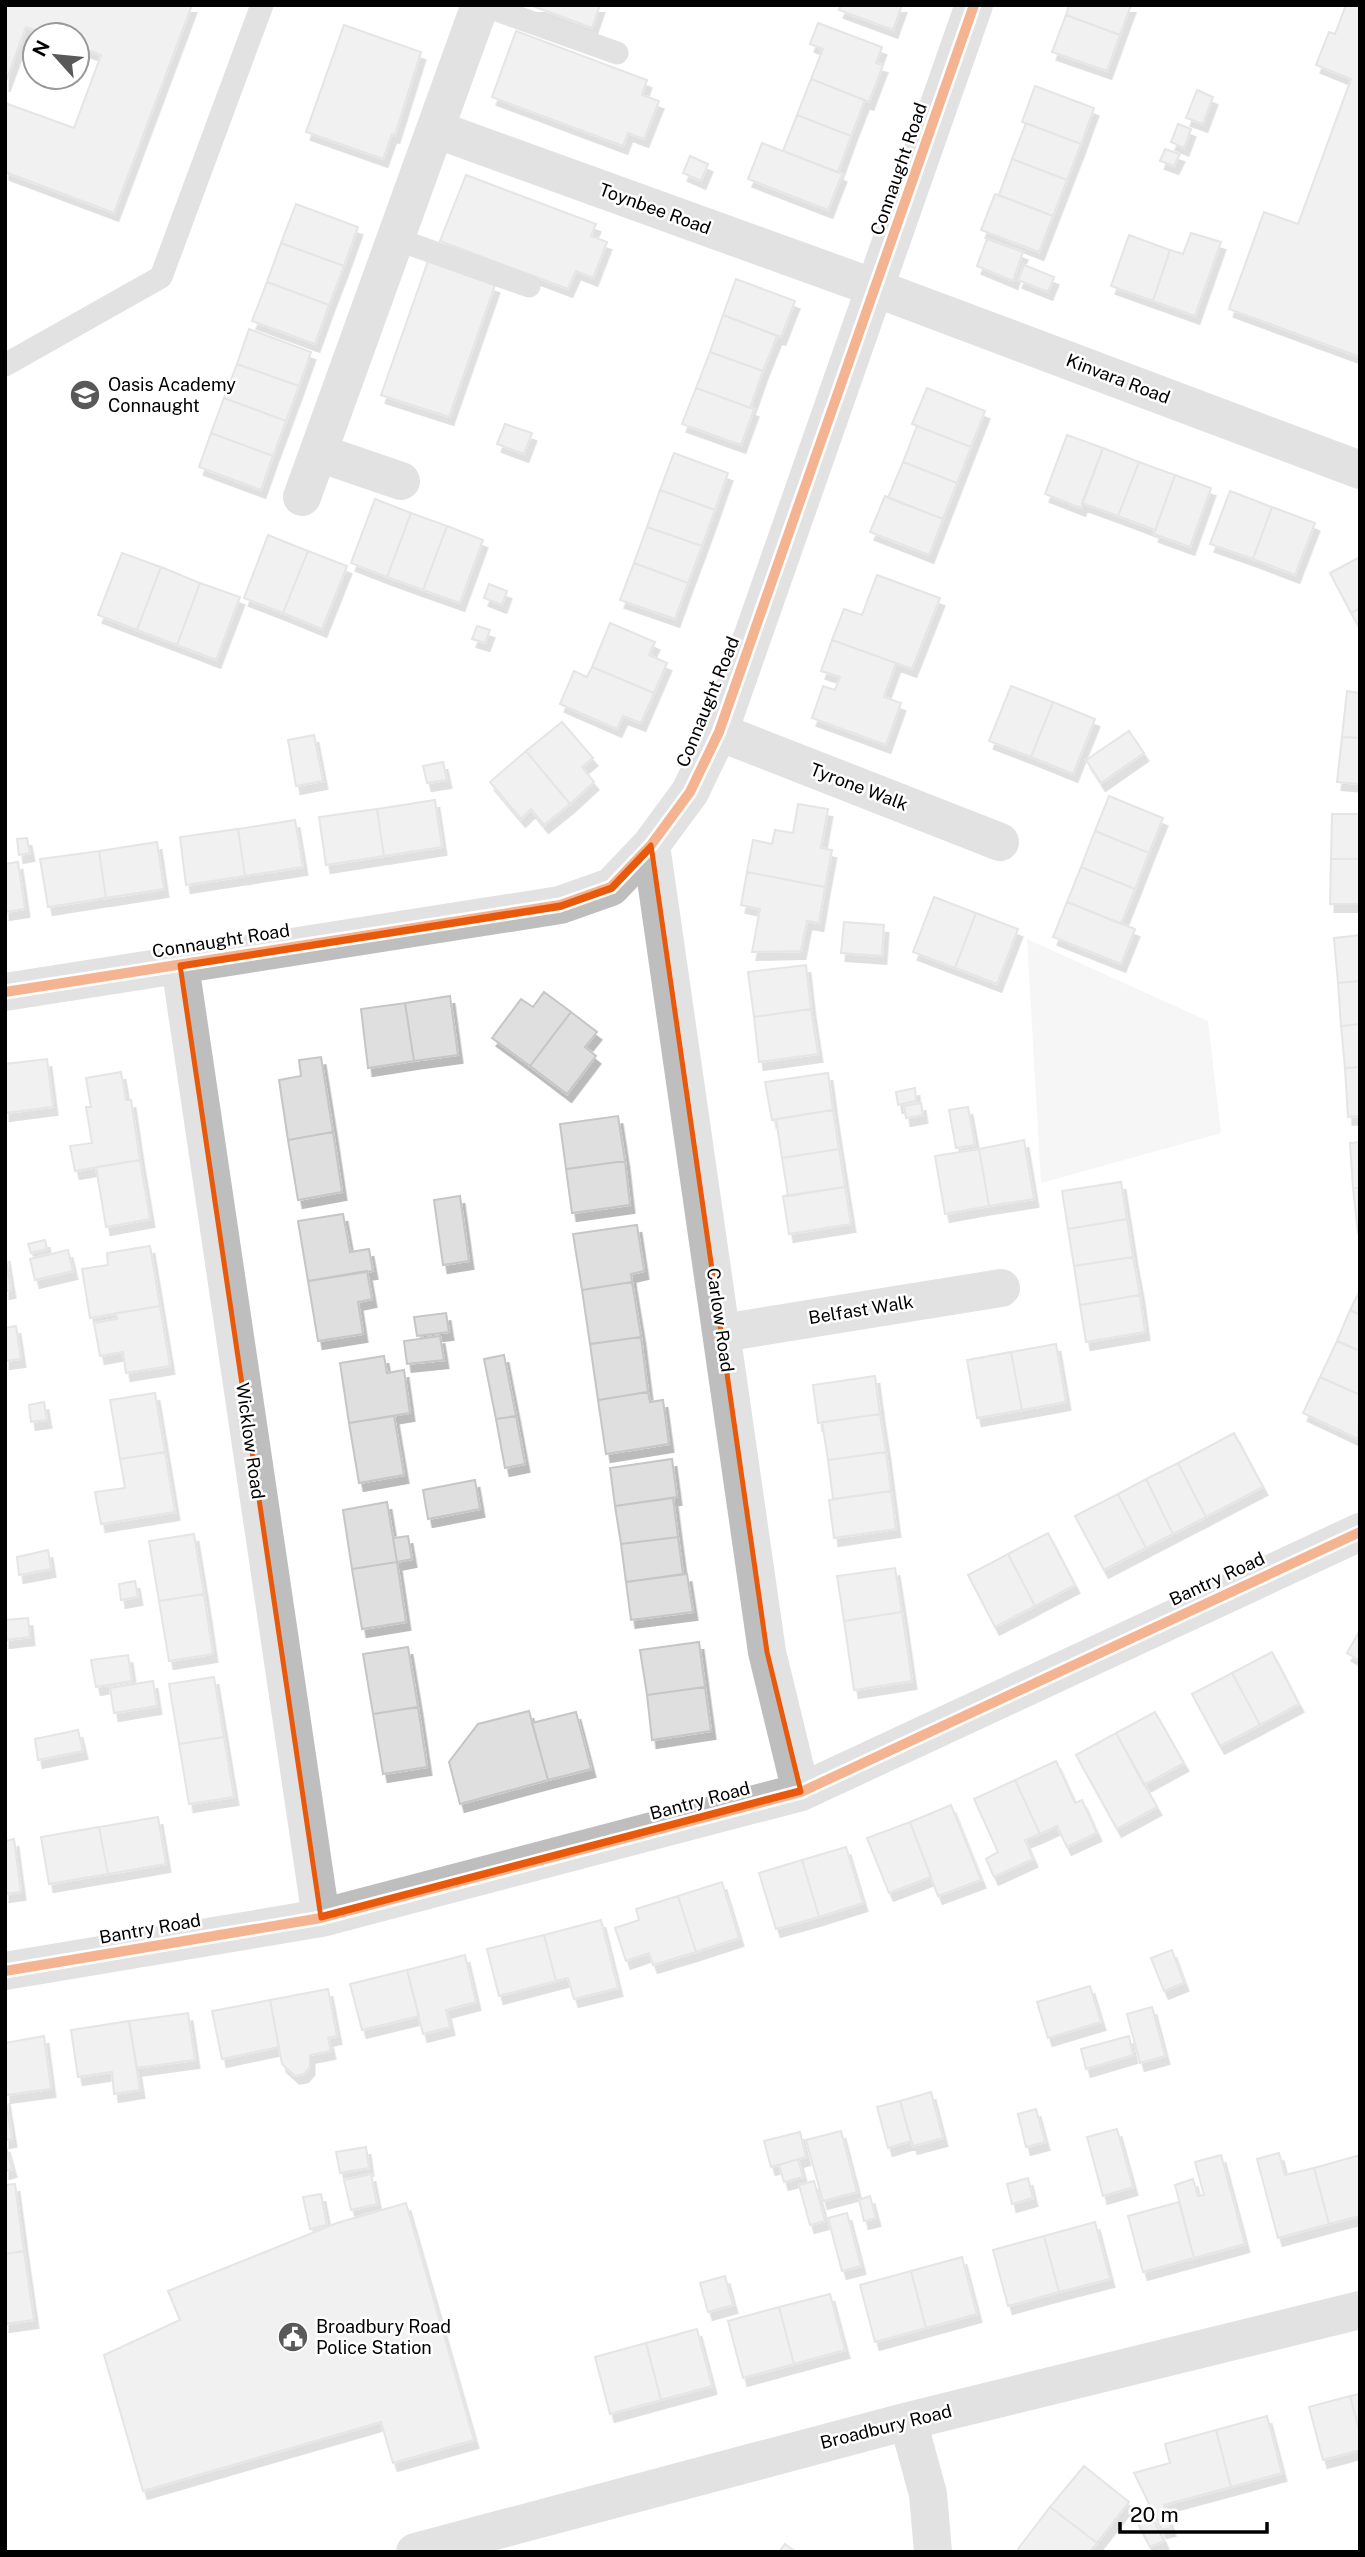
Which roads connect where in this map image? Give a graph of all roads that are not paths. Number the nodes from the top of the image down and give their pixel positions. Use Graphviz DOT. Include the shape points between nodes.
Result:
graph roads {
  1 [pos="262,5"];
  2 [pos="482,5"];
  3 [pos="974,5"];
  4 [pos="617,53"];
  5 [pos="435,129"];
  6 [pos="396,239"];
  7 [pos="529,286"];
  8 [pos="876,288"];
  9 [pos="5,365"];
  10 [pos="319,453"];
  11 [pos="1360,470"];
  12 [pos="401,481"];
  13 [pos="302,497"];
  14 [pos="719,732"];
  15 [pos="1000,842"];
  16 [pos="651,845"];
  17 [pos="180,965"];
  18 [pos="5,992"];
  19 [pos="1001,1288"];
  20 [pos="722,1333"];
  21 [pos="1360,1532"];
  22 [pos="801,1792"];
  23 [pos="321,1918"];
  24 [pos="5,1971"];
  25 [pos="1360,2310"];
  26 [pos="908,2421"];
  27 [pos="415,2552"];
  28 [pos="933,2552"];
  1 -- 9 [label="lane" via="161,276"];
  2 -- 4 [label="lane"];
  2 -- 5 [label="street"];
  3 -- 8 [label="street, Connaught Road"];
  5 -- 6 [label="street"];
  5 -- 8 [label="street, Toynbee Road"];
  6 -- 7 [label="lane"];
  6 -- 10 [label="street"];
  8 -- 11 [label="street, Kinvara Road"];
  8 -- 14 [label="street, Connaught Road"];
  10 -- 12 [label="street"];
  10 -- 13 [label="street"];
  14 -- 15 [label="street, Tyrone Walk"];
  14 -- 16 [label="street, Connaught Road" via="690,792"];
  16 -- 17 [label="street, Connaught Road" via="611,887 560,905"];
  16 -- 20 [label="street, Carlow Road"];
  17 -- 18 [label="street, Connaught Road"];
  17 -- 23 [label="street, Wicklow Road"];
  19 -- 20 [label="street, Belfast Walk"];
  20 -- 22 [label="street, Carlow Road" via="767,1652"];
  21 -- 22 [label="street, Bantry Road"];
  22 -- 23 [label="street, Bantry Road"];
  23 -- 24 [label="street, Bantry Road"];
  25 -- 26 [label="street, Broadbury Road"];
  26 -- 27 [label="street, Broadbury Road"];
  26 -- 28 [label="street" via="928,2494"];
}
